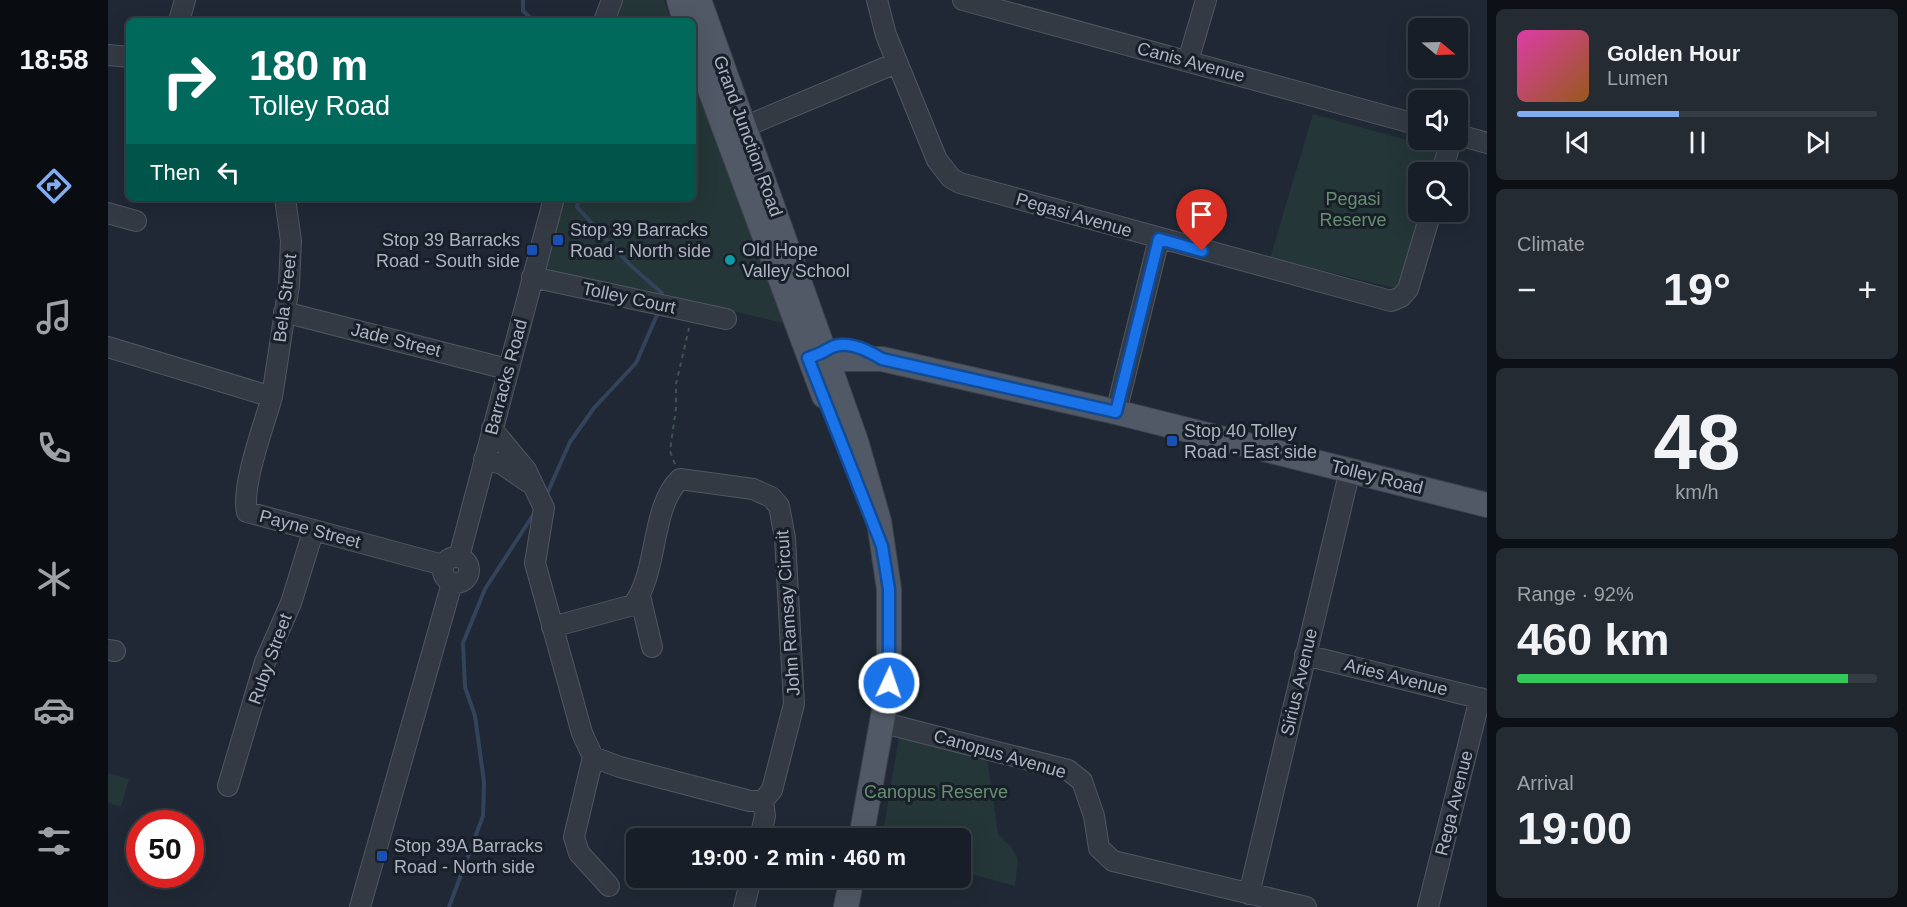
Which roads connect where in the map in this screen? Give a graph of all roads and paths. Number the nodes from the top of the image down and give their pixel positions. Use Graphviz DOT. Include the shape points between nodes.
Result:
graph roads {
  1 [pos="185,0"];
  2 [pos="612,0"];
  3 [pos="679,0"];
  4 [pos="699,0"];
  5 [pos="877,0"];
  6 [pos="963,0"];
  7 [pos="1206,0"];
  8 [pos="180,18"];
  9 [pos="605,18"];
  10 [pos="684,18"];
  11 [pos="696,50"];
  12 [pos="108,55"];
  13 [pos="126,57"];
  14 [pos="1188,61"];
  15 [pos="896,63"];
  16 [pos="1408,121"];
  17 [pos="736,130"];
  18 [pos="1468,138"];
  19 [pos="1487,143"];
  20 [pos="285,201"];
  21 [pos="553,201"];
  22 [pos="108,213"];
  23 [pos="136,221"];
  24 [pos="1428,222"];
  25 [pos="780,225"];
  26 [pos="1159,239"];
  27 [pos="532,277"];
  28 [pos="284,312"];
  29 [pos="693,312"];
  30 [pos="726,319"];
  31 [pos="108,347"];
  32 [pos="852,353"];
  33 [pos="816,356"];
  34 [pos="507,369"];
  35 [pos="838,391"];
  36 [pos="272,397"];
  37 [pos="1116,412"];
  38 [pos="492,429"];
  39 [pos="484,459"];
  40 [pos="1350,470"];
  41 [pos="680,479"];
  42 [pos="540,497"];
  43 [pos="1487,505"];
  44 [pos="313,532"];
  45 [pos="882,546"];
  46 [pos="451,561"];
  47 [pos="640,596"];
  48 [pos="552,627"];
  49 [pos="652,647"];
  50 [pos="1305,655"];
  51 [pos="1483,699"];
  52 [pos="884,723"];
  53 [pos="593,757"];
  54 [pos="228,786"];
  55 [pos="762,801"];
  56 [pos="762,828"];
  57 [pos="863,828"];
  58 [pos="609,886"];
  59 [pos="750,888"];
  60 [pos="850,888"];
  61 [pos="1249,894"];
  62 [pos="749,906"];
  63 [pos="360,907"];
  64 [pos="846,907"];
  65 [pos="1306,907"];
  66 [pos="1428,907"];
  1 -- 8 [label="street"];
  2 -- 9 [label="street"];
  3 -- 10 [label="main road"];
  4 -- 17 [label="main road, Grand Junction Road"];
  5 -- 15 [label="street, Pegasi Avenue"];
  6 -- 14 [label="street, Canis Avenue"];
  7 -- 14 [label="street"];
  11 -- 17 [label="main road, Grand Junction Road"];
  12 -- 13 [label="street"];
  14 -- 16 [label="street, Canis Avenue"];
  15 -- 17 [label="street"];
  15 -- 26 [label="street, Pegasi Avenue" via="937,160 951,178"];
  17 -- 25 [label="main road, Grand Junction Road"];
  17 -- 33 [label="main road, Grand Junction Road"];
  18 -- 19 [label="street"];
  20 -- 28 [label="street, Bela Street" via="291,241"];
  21 -- 27 [label="street, Barracks Road"];
  22 -- 23 [label="street"];
  24 -- 26 [label="street, Pegasi Avenue" via="1408,289 1391,301"];
  25 -- 32 [label="main road" via="791,238 826,327"];
  25 -- 33 [label="main road, Grand Junction Road"];
  26 -- 37 [label="street"];
  27 -- 29 [label="street, Tolley Court"];
  27 -- 34 [label="street, Barracks Road"];
  28 -- 34 [label="street, Jade Street"];
  28 -- 36 [label="street, Bela Street"];
  29 -- 30 [label="street, Tolley Court"];
  29 -- 41 [label="path" via="676,384 670,451"];
  31 -- 36 [label="street"];
  32 -- 33 [label="main road, Tolley Road" via="831,348"];
  32 -- 35 [label="main road"];
  32 -- 37 [label="main road, Tolley Road"];
  33 -- 35 [label="main road, Grand Junction Road"];
  33 -- 45 [label="main road, Grand Junction Road"];
  34 -- 38 [label="street, Barracks Road"];
  35 -- 45 [label="main road, Grand Junction Road" via="873,493"];
  36 -- 44 [label="street, Payne Street" via="248,486 247,512"];
  37 -- 40 [label="main road, Tolley Road"];
  38 -- 39 [label="street, Barracks Road"];
  38 -- 42 [label="street" via="526,470"];
  39 -- 42 [label="street" via="502,464"];
  39 -- 46 [label="street, Barracks Road"];
  40 -- 43 [label="main road, Tolley Road"];
  40 -- 50 [label="street, Sirius Avenue"];
  41 -- 47 [label="street" via="673,485 664,507"];
  41 -- 55 [label="street, John Ramsay Circuit" via="753,489 771,497 779,506 785,538 794,704 772,790"];
  42 -- 48 [label="street" via="535,563"];
  44 -- 46 [label="street, Payne Street"];
  44 -- 54 [label="street, Ruby Street" via="291,603 265,662"];
  45 -- 52 [label="main road, Grand Junction Road" via="891,639"];
  46 -- 63 [label="street" via="445,578 452,583"];
  47 -- 48 [label="street" via="633,605"];
  47 -- 49 [label="street"];
  48 -- 53 [label="street" via="582,733"];
  50 -- 51 [label="street, Aries Avenue"];
  50 -- 61 [label="street, Sirius Avenue"];
  51 -- 66 [label="street, Rega Avenue"];
  52 -- 57 [label="main road, Grand Junction Road"];
  52 -- 61 [label="street, Canopus Avenue" via="1068,770 1082,781 1094,816 1099,848 1113,861"];
  53 -- 55 [label="street"];
  53 -- 58 [label="street" via="574,837 579,853"];
  55 -- 56 [label="street"];
  59 -- 62 [label="street"];
  60 -- 64 [label="main road"];
  61 -- 65 [label="street, Canopus Avenue"];
}
